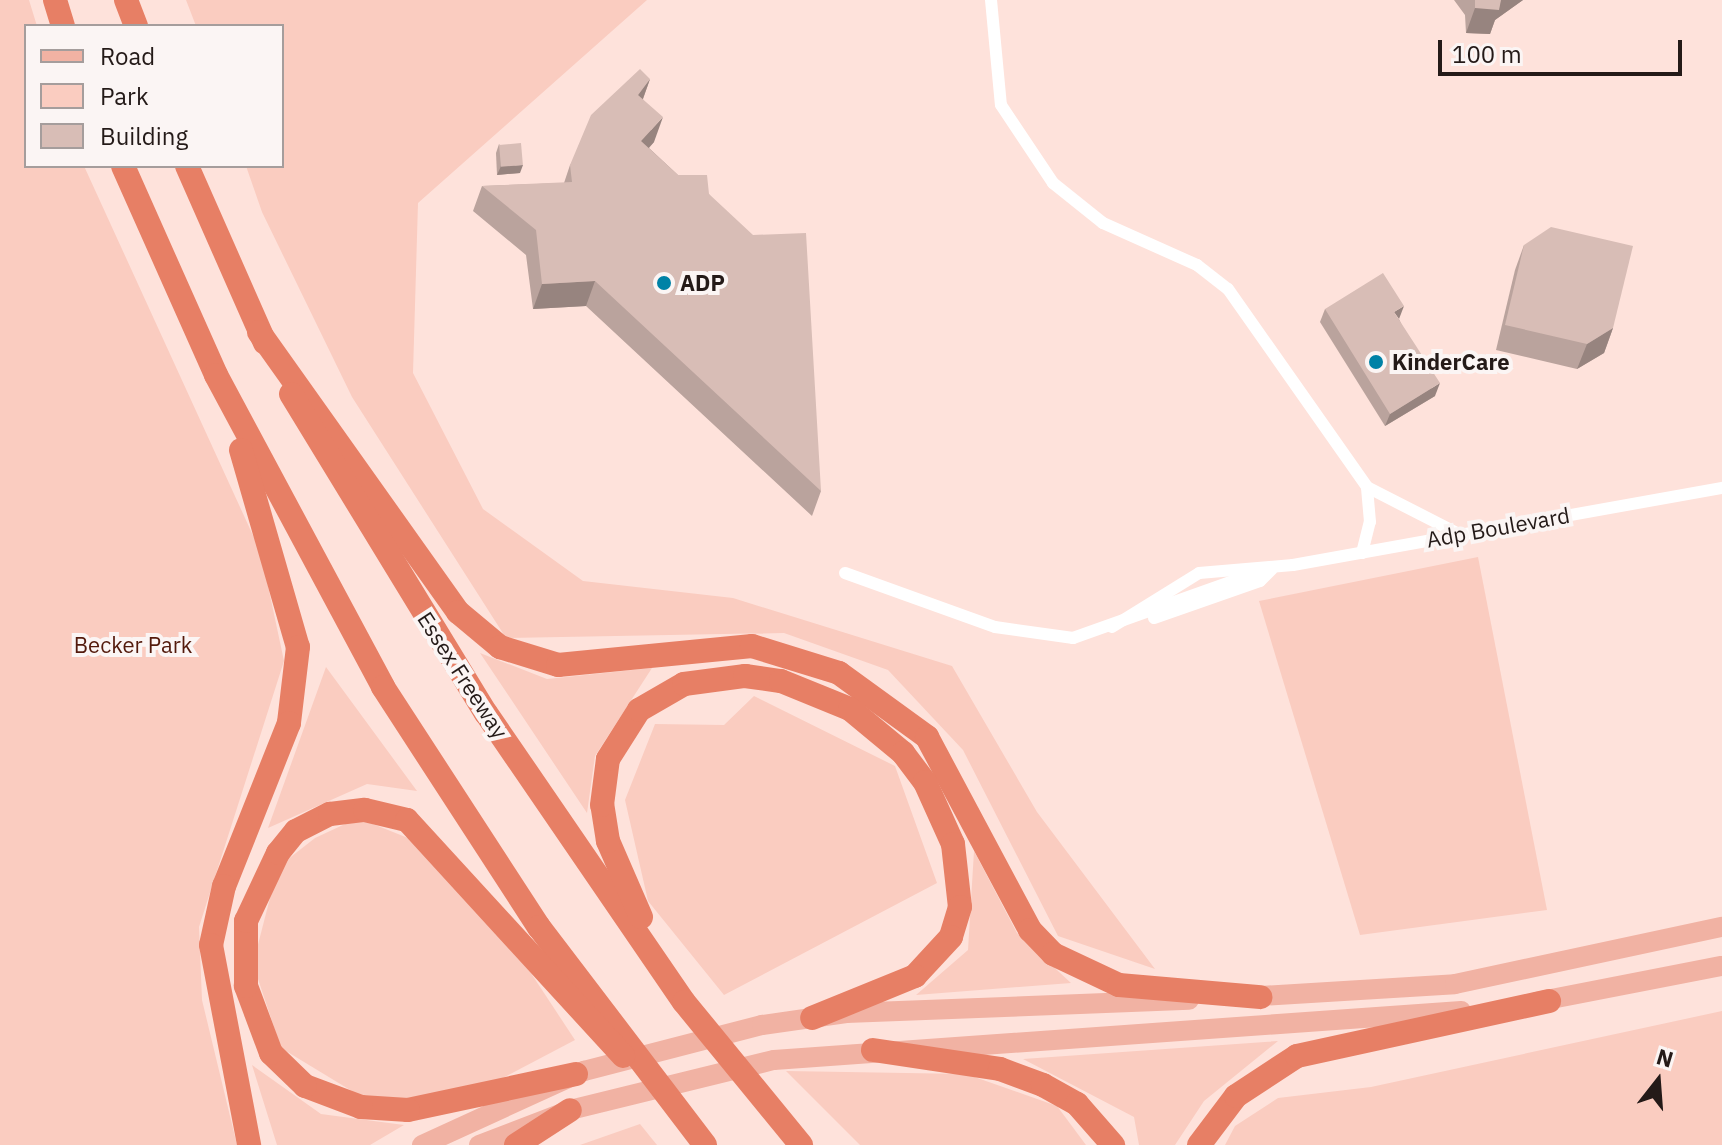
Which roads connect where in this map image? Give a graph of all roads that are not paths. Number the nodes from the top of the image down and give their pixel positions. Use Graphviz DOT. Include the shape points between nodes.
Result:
graph roads {
  1 [pos="55,0"];
  2 [pos="126,0"];
  3 [pos="991,0"];
  4 [pos="62,24"];
  5 [pos="135,24"];
  6 [pos="124,168"];
  7 [pos="188,168"];
  8 [pos="259,332"];
  9 [pos="216,375"];
  10 [pos="1367,487"];
  11 [pos="1722,488"];
  12 [pos="1457,533"];
  13 [pos="1362,553"];
  14 [pos="1273,567"];
  15 [pos="845,573"];
  16 [pos="1112,627"];
  17 [pos="1722,927"];
  18 [pos="1722,966"];
  19 [pos="1260,997"];
  20 [pos="1549,1001"];
  21 [pos="684,1002"];
  22 [pos="812,1018"];
  23 [pos="598,1023"];
  24 [pos="873,1050"];
  25 [pos="576,1074"];
  26 [pos="570,1110"];
  27 [pos="685,1122"];
  28 [pos="800,1143"];
  29 [pos="249,1145"];
  30 [pos="422,1145"];
  31 [pos="479,1145"];
  32 [pos="516,1145"];
  33 [pos="696,1145"];
  34 [pos="705,1145"];
  35 [pos="1113,1145"];
  36 [pos="1199,1145"];
  1 -- 4 [label="highway"];
  2 -- 5 [label="highway"];
  3 -- 10 [label="street" via="1001,105 1053,183 1103,223 1197,265 1228,289"];
  6 -- 9 [label="highway"];
  7 -- 8 [label="highway, Essex Freeway"];
  8 -- 19 [label="highway" via="458,612 488,640 558,665 752,646 839,673 927,737 1030,930 1053,954 1119,985"];
  8 -- 21 [label="highway, Essex Freeway" via="329,466"];
  9 -- 23 [label="highway" via="383,687"];
  9 -- 29 [label="highway" via="298,647 286,734 224,886 211,945"];
  10 -- 12 [label="street"];
  10 -- 13 [label="street" via="1370,522"];
  11 -- 12 [label="street, Adp Boulevard"];
  12 -- 13 [label="street, Adp Boulevard"];
  13 -- 14 [label="street, Adp Boulevard"];
  14 -- 16 [label="street, Adp Boulevard" via="1260,581"];
  14 -- 16 [label="street, Adp Boulevard" via="1199,573"];
  15 -- 16 [label="street, Adp Boulevard" via="1034,637 1073,638"];
  17 -- 19 [label="main road" via="1455,984"];
  18 -- 20 [label="main road"];
  19 -- 22 [label="main road"];
  20 -- 24 [label="main road"];
  20 -- 36 [label="highway" via="1297,1056 1236,1096"];
  21 -- 22 [label="highway" via="608,841 602,805 608,759 639,710 684,684 724,677 781,681 850,709 903,753 941,815 959,878 960,907 934,962 875,996"];
  21 -- 28 [label="highway, Essex Freeway"];
  22 -- 25 [label="main road"];
  23 -- 25 [label="highway" via="407,820 365,810 311,820 278,853 253,899 244,954 250,1005 271,1053 305,1086 361,1107 408,1110"];
  23 -- 27 [label="highway"];
  24 -- 26 [label="main road" via="774,1060"];
  24 -- 35 [label="highway" via="1000,1069 1043,1085 1084,1111"];
  25 -- 30 [label="main road"];
  26 -- 31 [label="main road"];
  26 -- 32 [label="highway"];
  27 -- 33 [label="highway"];
  27 -- 34 [label="highway"];
}
